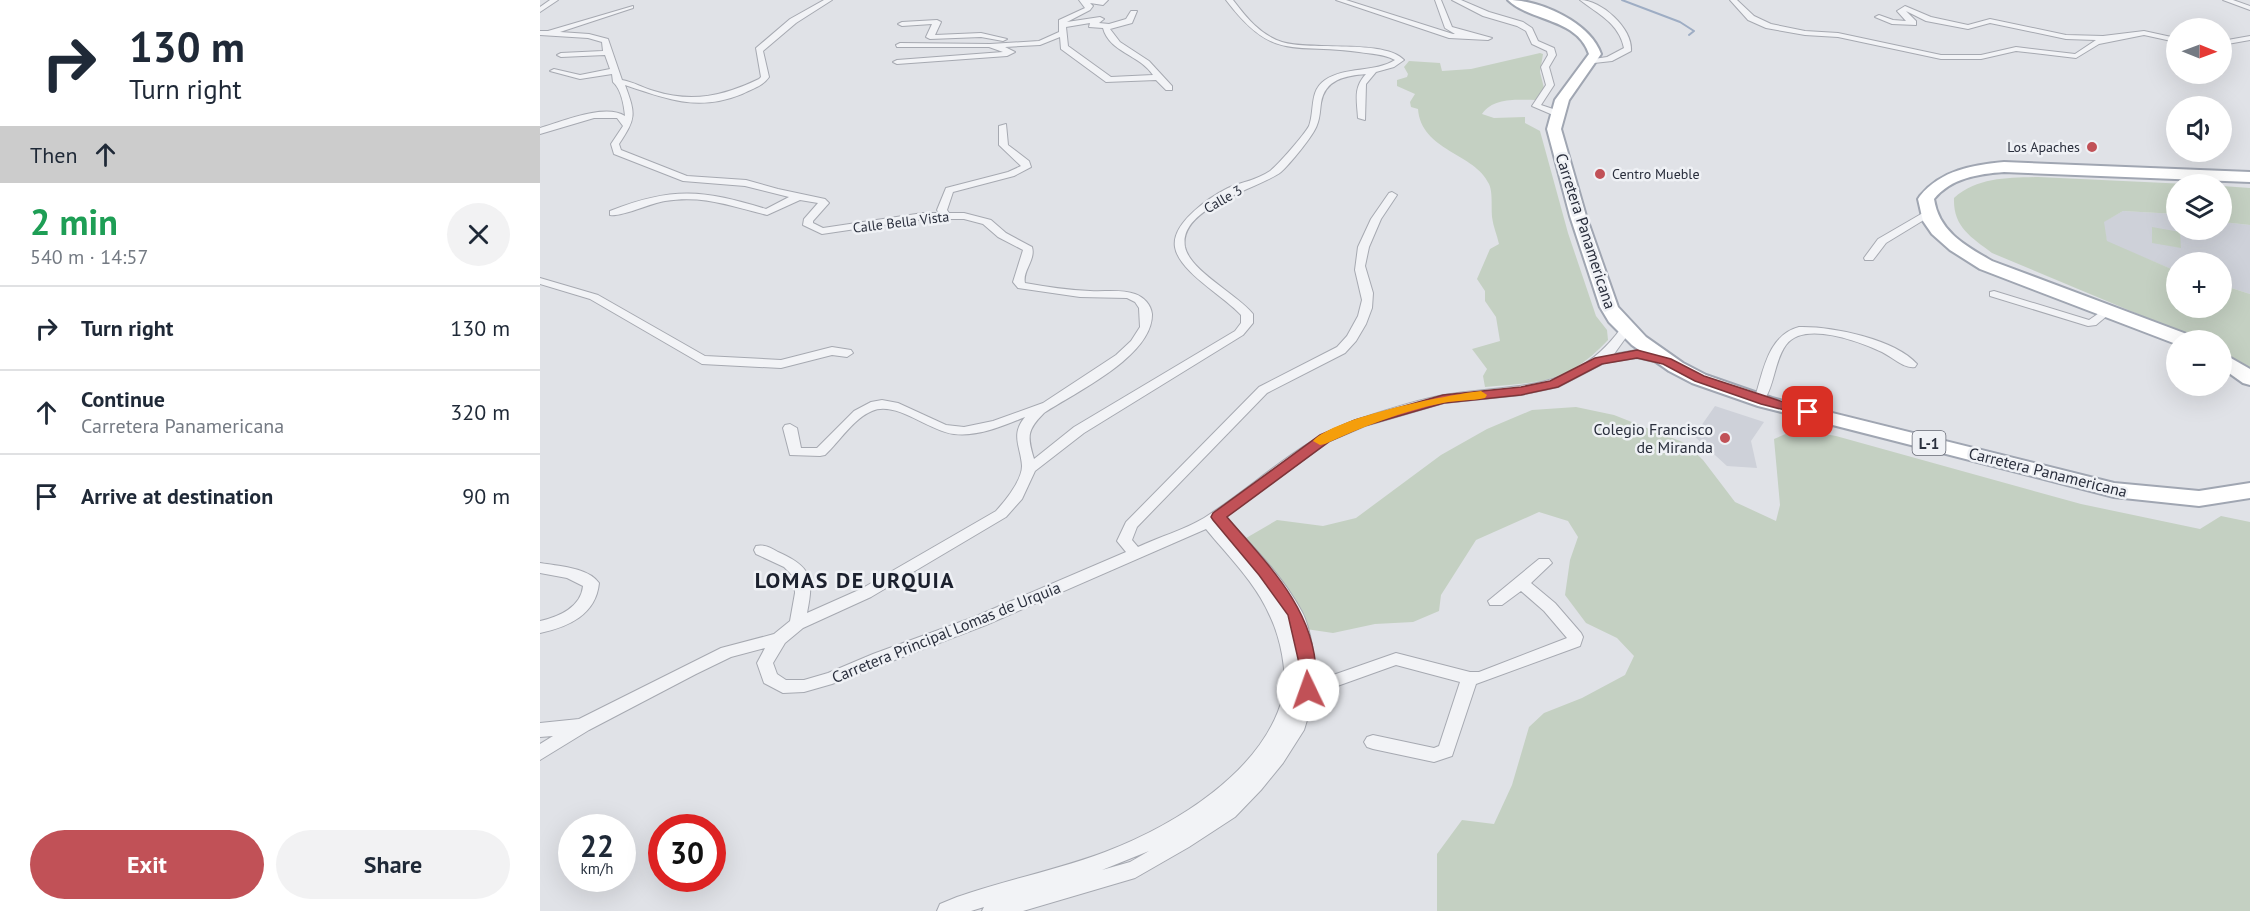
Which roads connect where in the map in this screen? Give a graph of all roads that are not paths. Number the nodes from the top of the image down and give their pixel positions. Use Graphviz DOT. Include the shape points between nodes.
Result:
graph roads {
  1 [pos="555,0"];
  2 [pos="829,0"];
  3 [pos="1082,0"];
  4 [pos="1106,0"];
  5 [pos="1229,0"];
  6 [pos="1339,0"];
  7 [pos="1438,0"];
  8 [pos="1455,0"];
  9 [pos="1514,0"];
  10 [pos="1523,0"];
  11 [pos="1583,0"];
  12 [pos="1733,0"];
  13 [pos="2226,0"];
  14 [pos="631,7"];
  15 [pos="2250,8"];
  16 [pos="540,10"];
  17 [pos="1134,13"];
  18 [pos="1879,17"];
  19 [pos="903,24"];
  20 [pos="1109,26"];
  21 [pos="986,29"];
  22 [pos="1062,31"];
  23 [pos="931,32"];
  24 [pos="543,33"];
  25 [pos="2126,36"];
  26 [pos="2166,38"];
  27 [pos="2250,38"];
  28 [pos="1898,39"];
  29 [pos="2232,41"];
  30 [pos="900,45"];
  31 [pos="993,45"];
  32 [pos="607,53"];
  33 [pos="561,54"];
  34 [pos="1958,58"];
  35 [pos="1597,61"];
  36 [pos="897,62"];
  37 [pos="554,71"];
  38 [pos="1373,71"];
  39 [pos="615,76"];
  40 [pos="1158,77"];
  41 [pos="1168,88"];
  42 [pos="1556,113"];
  43 [pos="1362,118"];
  44 [pos="627,125"];
  45 [pos="1003,126"];
  46 [pos="540,131"];
  47 [pos="2250,179"];
  48 [pos="1392,195"];
  49 [pos="797,197"];
  50 [pos="614,213"];
  51 [pos="1928,213"];
  52 [pos="945,215"];
  53 [pos="1869,258"];
  54 [pos="540,281"];
  55 [pos="1994,294"];
  56 [pos="2108,310"];
  57 [pos="1626,329"];
  58 [pos="2174,330"];
  59 [pos="2166,333"];
  60 [pos="847,353"];
  61 [pos="2232,357"];
  62 [pos="1599,361"];
  63 [pos="1667,361"];
  64 [pos="1911,364"];
  65 [pos="2232,366"];
  66 [pos="2250,369"];
  67 [pos="2250,379"];
  68 [pos="1762,394"];
  69 [pos="1059,399"];
  70 [pos="790,428"];
  71 [pos="1028,466"];
  72 [pos="2250,476"];
  73 [pos="2250,490"];
  74 [pos="1213,520"];
  75 [pos="761,550"];
  76 [pos="1135,554"];
  77 [pos="1544,563"];
  78 [pos="540,568"];
  79 [pos="1521,583"];
  80 [pos="1496,601"];
  81 [pos="797,624"];
  82 [pos="540,627"];
  83 [pos="780,639"];
  84 [pos="1470,678"];
  85 [pos="1308,690"];
  86 [pos="583,725"];
  87 [pos="540,730"];
  88 [pos="1373,742"];
  89 [pos="540,753"];
  90 [pos="1270,755"];
  91 [pos="947,911"];
  92 [pos="992,911"];
  1 -- 16 [label="street"];
  2 -- 39 [label="street" via="793,21 759,50 765,77 762,81 719,99 700,103 668,98"];
  3 -- 4 [label="street"];
  3 -- 22 [label="street" via="1088,9 1064,20"];
  5 -- 38 [label="street, Calle 3" via="1265,39 1284,46 1334,46 1400,58 1397,63"];
  6 -- 7 [label="street" via="1452,36 1488,38 1449,28"];
  8 -- 42 [label="street" via="1520,24 1529,30 1535,42 1551,50 1545,67 1550,85 1536,106"];
  9 -- 42 [label="main road" via="1568,24 1595,48 1595,54"];
  10 -- 35 [label="main road" via="1593,35 1602,47"];
  11 -- 35 [label="street" via="1606,15 1627,43 1628,49 1622,54"];
  12 -- 34 [label="street" via="1751,18 1769,26"];
  13 -- 15 [label="street"];
  14 -- 24 [label="street"];
  17 -- 20 [label="street" via="1129,21"];
  18 -- 25 [label="street" via="1911,24 1900,11 1909,9 1929,19 1968,27 1990,21 2066,37"];
  19 -- 23 [label="street" via="937,22"];
  20 -- 22 [label="street" via="1092,25 1100,19"];
  20 -- 40 [label="street" via="1106,29 1114,44 1146,60"];
  21 -- 23 [label="street"];
  22 -- 23 [label="street" via="1012,40 930,37"];
  22 -- 31 [label="street" via="1040,43"];
  22 -- 40 [label="street" via="1066,50 1109,80"];
  24 -- 32 [label="street" via="600,38 605,41"];
  25 -- 26 [label="street" via="2144,33"];
  25 -- 34 [label="street" via="2097,42 2076,56 2016,49"];
  27 -- 29 [label="street"];
  28 -- 34 [label="street" via="1934,54"];
  30 -- 31 [label="street"];
  31 -- 36 [label="street" via="1011,53"];
  32 -- 33 [label="street"];
  32 -- 39 [label="street, Calle Bella Vista"];
  35 -- 68 [label="main road, Carretera Panamericana / L-1" via="1571,100 1564,130 1588,216 1620,307 1663,350 1705,373"];
  37 -- 39 [label="street" via="580,77"];
  38 -- 43 [label="street" via="1360,90"];
  38 -- 71 [label="street, Calle 3" via="1326,82 1318,94 1312,129 1293,157 1269,176 1219,198 1189,222 1179,240 1184,257 1247,314 1247,323 1239,333 1079,430"];
  39 -- 44 [label="street, Calle Bella Vista" via="627,101"];
  40 -- 41 [label="street"];
  42 -- 57 [label="main road, Carretera Panamericana / L-1" via="1554,129 1578,216 1609,307"];
  44 -- 46 [label="street" via="620,116 603,114"];
  44 -- 49 [label="street, Calle Bella Vista" via="615,144 617,152 686,179 746,183"];
  45 -- 52 [label="street" via="1003,148 1026,163 1026,167 949,190 942,210"];
  47 -- 51 [label="main road" via="2065,168 1992,168 1939,184 1926,199"];
  47 -- 58 [label="main road" via="2010,171 1961,183 1941,203 1948,230 1978,254"];
  48 -- 76 [label="street" via="1379,211 1363,250 1360,266 1367,293 1366,308 1352,341 1263,390 1231,421 1131,525 1124,541"];
  49 -- 50 [label="street" via="767,212 719,198 680,196"];
  49 -- 52 [label="street, Calle Bella Vista" via="824,203 808,221 808,225 822,231"];
  51 -- 53 [label="street" via="1882,241"];
  51 -- 56 [label="main road" via="1952,244 1978,260"];
  52 -- 69 [label="street, Calle Bella Vista" via="977,218 1002,236 1026,246 1029,256 1019,271 1018,282 1022,286 1130,295 1146,309 1148,320 1143,334 1130,349"];
  54 -- 60 [label="street" via="594,297 702,360 781,364 832,351"];
  55 -- 56 [label="street" via="2088,323"];
  56 -- 59 [label="main road"];
  57 -- 62 [label="street"];
  57 -- 63 [label="main road, Carretera Panamericana / L-1"];
  61 -- 66 [label="main road"];
  62 -- 63 [label="street" via="1637,354"];
  62 -- 74 [label="street, Carretera Principal Lomas de Urquia" via="1554,384 1443,399 1360,423 1325,438"];
  63 -- 73 [label="main road, Carretera Panamericana / L-1" via="1699,379 1765,402 2114,490 2211,498"];
  64 -- 68 [label="street" via="1893,351 1858,340 1807,329 1797,331 1783,342 1770,365"];
  65 -- 67 [label="main road"];
  68 -- 72 [label="main road, Carretera Panamericana / L-1" via="2120,482 2160,487 2203,486"];
  69 -- 70 [label="street" via="986,427 961,431 945,428 900,406 873,406 820,452 795,452"];
  69 -- 71 [label="street, Calle Bella Vista" via="1027,423 1022,435"];
  71 -- 81 [label="street, Carretera Principal Lomas de Urquia" via="1015,499 1001,514 866,594"];
  74 -- 76 [label="street, Carretera Principal Lomas de Urquia"];
  74 -- 85 [label="street" via="1265,571 1295,614 1307,663"];
  74 -- 90 [label="street" via="1279,617 1290,664 1292,695"];
  75 -- 81 [label="street" via="796,566 804,577"];
  76 -- 83 [label="street, Carretera Principal Lomas de Urquia" via="980,621 804,686 783,687 770,678 765,663"];
  77 -- 79 [label="street"];
  78 -- 82 [label="street" via="570,573 591,583 584,604 569,617"];
  79 -- 80 [label="street"];
  79 -- 84 [label="street" via="1553,610 1575,637 1574,642 1480,678"];
  81 -- 83 [label="street, Carretera Principal Lomas de Urquia"];
  83 -- 86 [label="street" via="727,652"];
  84 -- 85 [label="street" via="1396,659"];
  84 -- 88 [label="street" via="1446,751 1434,755"];
  85 -- 90 [label="street" via="1298,725"];
  86 -- 87 [label="street"];
  86 -- 89 [label="street"];
  90 -- 91 [label="street" via="1184,825 1111,858"];
  90 -- 92 [label="street" via="1228,811 1135,869"];
}
